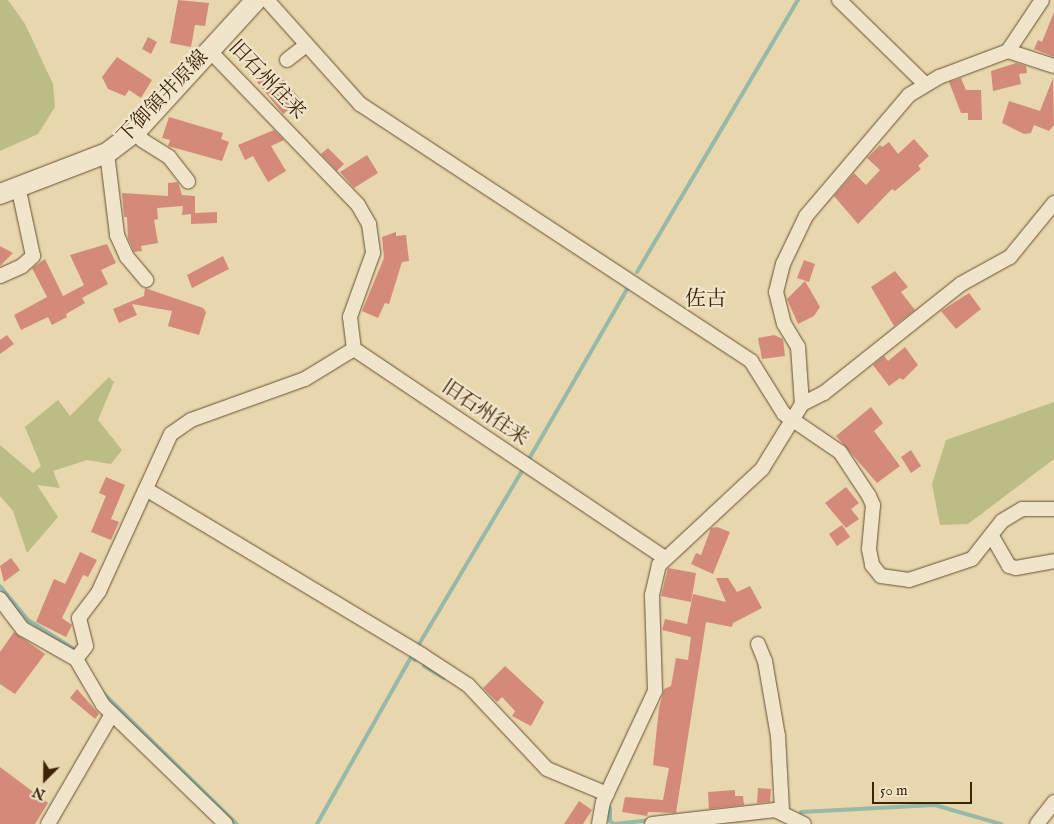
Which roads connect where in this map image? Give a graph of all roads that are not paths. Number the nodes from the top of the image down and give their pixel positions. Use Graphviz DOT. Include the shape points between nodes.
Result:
graph roads {
  1 [pos="267,0"];
  2 [pos="839,0"];
  3 [pos="1042,0"];
  4 [pos="248,3"];
  5 [pos="306,45"];
  6 [pos="210,50"];
  7 [pos="1008,51"];
  8 [pos="287,60"];
  9 [pos="1054,66"];
  10 [pos="925,84"];
  11 [pos="137,130"];
  12 [pos="107,153"];
  13 [pos="188,181"];
  14 [pos="18,186"];
  15 [pos="0,194"];
  16 [pos="1054,203"];
  17 [pos="0,276"];
  18 [pos="146,280"];
  19 [pos="354,349"];
  20 [pos="802,404"];
  21 [pos="793,419"];
  22 [pos="146,489"];
  23 [pos="1054,508"];
  24 [pos="993,538"];
  25 [pos="664,557"];
  26 [pos="1054,561"];
  27 [pos="0,599"];
  28 [pos="758,644"];
  29 [pos="80,656"];
  30 [pos="112,714"];
  31 [pos="607,794"];
  32 [pos="1054,802"];
  33 [pos="782,811"];
  34 [pos="711,821"];
  35 [pos="48,824"];
  36 [pos="226,824"];
  37 [pos="599,824"];
  38 [pos="652,824"];
  39 [pos="804,824"];
  40 [pos="1037,824"];
  1 -- 5 [label="street"];
  2 -- 10 [label="street"];
  3 -- 7 [label="street"];
  4 -- 6 [label="main road, 下御領井原線"];
  5 -- 8 [label="street"];
  5 -- 21 [label="street" via="360,104 751,361 784,414"];
  6 -- 11 [label="main road, 下御領井原線"];
  6 -- 19 [label="street, 旧石州往来" via="358,206 369,224 374,253 350,317"];
  7 -- 9 [label="street"];
  7 -- 10 [label="street"];
  10 -- 20 [label="street" via="888,116 819,198 806,216 783,264 776,292 777,305 798,346"];
  11 -- 12 [label="main road, 下御領井原線"];
  11 -- 13 [label="street" via="142,140 169,157"];
  12 -- 14 [label="main road, 下御領井原線"];
  12 -- 18 [label="street" via="117,235 127,258"];
  14 -- 15 [label="main road, 下御領井原線"];
  14 -- 17 [label="street" via="33,256 22,266"];
  16 -- 20 [label="street" via="1010,257 961,284 824,393"];
  19 -- 22 [label="street" via="306,380 180,425 165,443"];
  19 -- 25 [label="street, 旧石州往来"];
  20 -- 21 [label="street"];
  21 -- 24 [label="street" via="840,452 869,496 873,505 869,549 872,565 881,576 910,580 972,559"];
  21 -- 25 [label="street" via="762,469"];
  22 -- 29 [label="street" via="99,591 79,618 86,646"];
  22 -- 31 [label="street" via="468,685 547,768"];
  23 -- 24 [label="street" via="1022,509 1002,521"];
  24 -- 26 [label="street" via="1009,566 1016,568"];
  25 -- 31 [label="street" via="654,578 652,595 655,691"];
  27 -- 29 [label="street" via="23,629"];
  28 -- 33 [label="street" via="765,661 778,736"];
  29 -- 30 [label="street" via="90,687"];
  30 -- 35 [label="street"];
  30 -- 36 [label="street"];
  31 -- 37 [label="street"];
  32 -- 40 [label="street"];
  33 -- 34 [label="street"];
  33 -- 39 [label="street"];
  34 -- 38 [label="street"];
}
